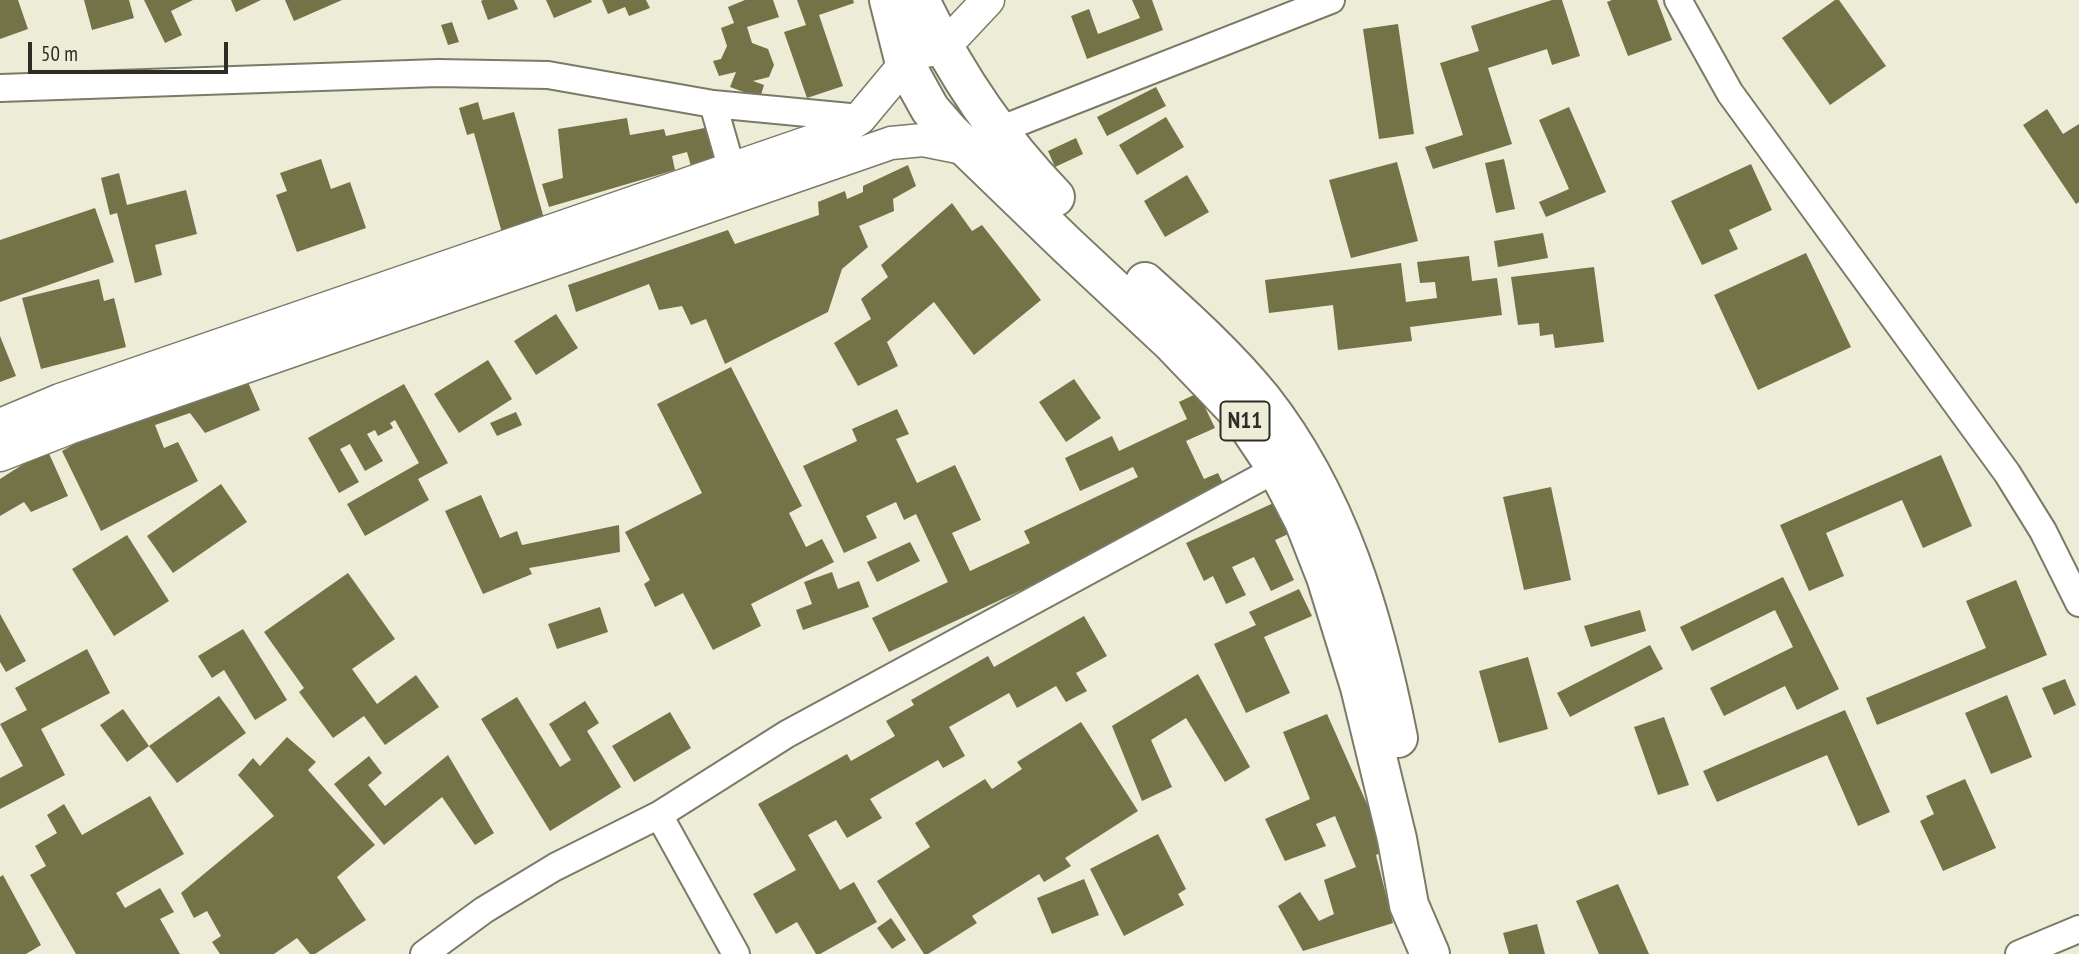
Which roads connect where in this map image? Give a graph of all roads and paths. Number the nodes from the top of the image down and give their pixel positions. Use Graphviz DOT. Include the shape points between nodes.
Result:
graph roads {
  1 [pos="888,0"];
  2 [pos="920,0"];
  3 [pos="988,0"];
  4 [pos="1331,0"];
  5 [pos="1678,0"];
  6 [pos="943,48"];
  7 [pos="905,64"];
  8 [pos="0,88"];
  9 [pos="713,104"];
  10 [pos="860,118"];
  11 [pos="989,135"];
  12 [pos="732,170"];
  13 [pos="0,425"];
  14 [pos="0,455"];
  15 [pos="1289,462"];
  16 [pos="2079,603"];
  17 [pos="659,815"];
  18 [pos="2079,929"];
  19 [pos="1429,951"];
  20 [pos="424,954"];
  21 [pos="736,954"];
  22 [pos="2020,954"];
  1 -- 7 [label="highway, N11"];
  2 -- 6 [label="highway, N11"];
  3 -- 6 [label="street"];
  4 -- 11 [label="street"];
  5 -- 16 [label="street" via="1730,93 2007,473"];
  6 -- 7 [label="street" via="920,51"];
  6 -- 11 [label="highway, N11"];
  7 -- 10 [label="street"];
  7 -- 11 [label="highway, N11" via="930,109 950,132"];
  8 -- 9 [label="street" via="438,73 548,75"];
  9 -- 10 [label="street"];
  9 -- 12 [label="street"];
  10 -- 12 [label="street" via="821,138"];
  11 -- 14 [label="street" via="891,143"];
  11 -- 15 [label="highway, N11" via="1068,246"];
  12 -- 13 [label="street" via="60,400"];
  15 -- 17 [label="street" via="787,734"];
  15 -- 19 [label="highway, N11" via="1304,522 1360,687 1409,905"];
  17 -- 20 [label="street" via="555,867"];
  17 -- 21 [label="street"];
  18 -- 22 [label="street"];
}
